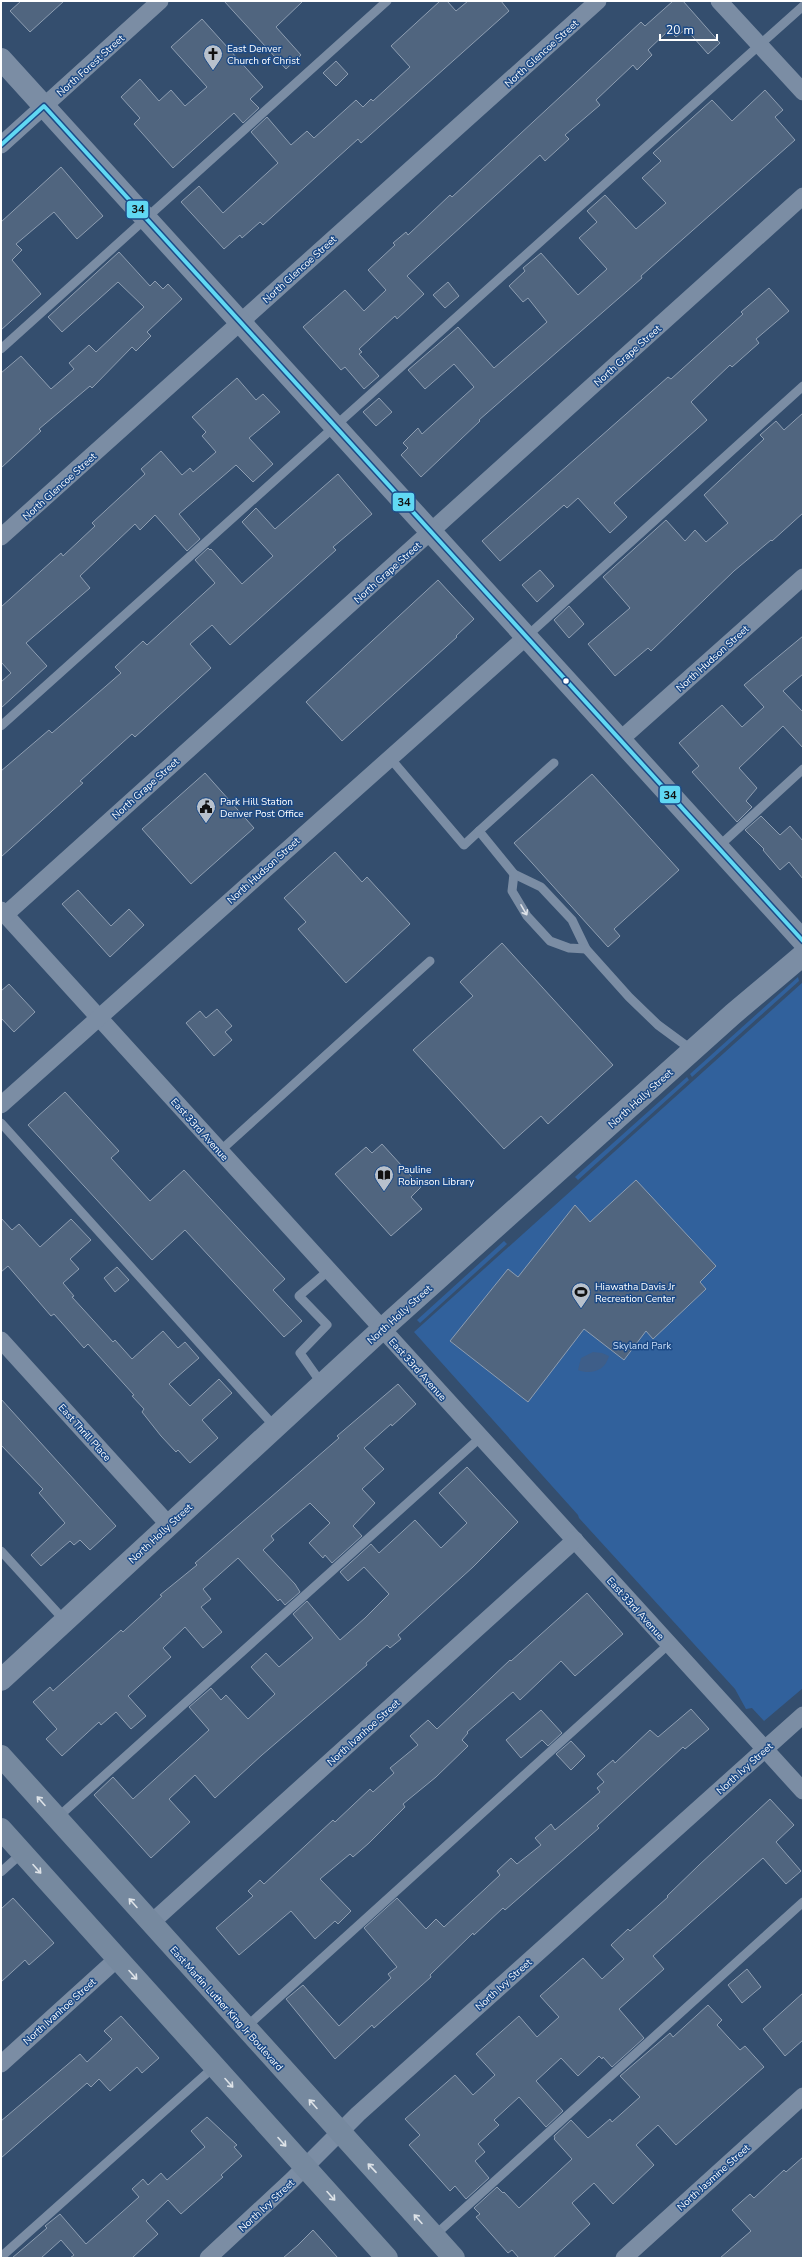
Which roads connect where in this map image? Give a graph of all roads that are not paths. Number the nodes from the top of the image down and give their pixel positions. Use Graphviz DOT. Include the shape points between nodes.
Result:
graph roads {
  1 [pos="160,1"];
  2 [pos="387,1"];
  3 [pos="598,1"];
  4 [pos="719,1"];
  5 [pos="803,6"];
  6 [pos="760,46"];
  7 [pos="1,59"];
  8 [pos="803,92"];
  9 [pos="44,106"];
  10 [pos="1,145"];
  11 [pos="803,196"];
  12 [pos="146,218"];
  13 [pos="240,322"];
  14 [pos="1,348"];
  15 [pos="803,386"];
  16 [pos="336,427"];
  17 [pos="431,532"];
  18 [pos="1,538"];
  19 [pos="803,577"];
  20 [pos="526,637"];
  21 [pos="1,726"];
  22 [pos="621,740"];
  23 [pos="390,758"];
  24 [pos="554,763"];
  25 [pos="803,768"];
  26 [pos="479,831"];
  27 [pos="718,846"];
  28 [pos="514,874"];
  29 [pos="3,913"];
  30 [pos="803,941"];
  31 [pos="586,949"];
  32 [pos="803,955"];
  33 [pos="430,961"];
  34 [pos="98,1017"];
  35 [pos="692,1050"];
  36 [pos="1,1105"];
  37 [pos="1,1123"];
  38 [pos="220,1151"];
  39 [pos="329,1270"];
  40 [pos="382,1329"];
  41 [pos="1,1340"];
  42 [pos="322,1384"];
  43 [pos="275,1427"];
  44 [pos="481,1437"];
  45 [pos="169,1525"];
  46 [pos="575,1540"];
  47 [pos="1,1551"];
  48 [pos="65,1621"];
  49 [pos="669,1644"];
  50 [pos="1,1680"];
  51 [pos="803,1715"];
  52 [pos="765,1749"];
  53 [pos="1,1756"];
  54 [pos="803,1792"];
  55 [pos="57,1818"];
  56 [pos="1,1830"];
  57 [pos="22,1853"];
  58 [pos="1,1872"];
  59 [pos="803,1902"];
  60 [pos="151,1923"];
  61 [pos="118,1958"];
  62 [pos="245,2028"];
  63 [pos="1,2064"];
  64 [pos="214,2066"];
  65 [pos="803,2096"];
  66 [pos="340,2132"];
  67 [pos="305,2168"];
  68 [pos="434,2236"];
  69 [pos="1,2256"];
  70 [pos="208,2258"];
  71 [pos="387,2258"];
  72 [pos="454,2258"];
  73 [pos="624,2258"];
  1 -- 9 [label="street, North Forest Street"];
  2 -- 12 [label="lane"];
  3 -- 13 [label="street, North Glencoe Street"];
  4 -- 6 [label="street"];
  5 -- 6 [label="lane"];
  6 -- 8 [label="street"];
  6 -- 16 [label="lane"];
  7 -- 9 [label="street"];
  9 -- 10 [label="street, North Forest Street"];
  9 -- 12 [label="street"];
  11 -- 17 [label="street, North Grape Street"];
  12 -- 13 [label="street"];
  12 -- 14 [label="lane"];
  13 -- 16 [label="street"];
  13 -- 18 [label="street, North Glencoe Street"];
  15 -- 20 [label="lane"];
  16 -- 17 [label="street"];
  16 -- 21 [label="lane"];
  17 -- 20 [label="street"];
  17 -- 29 [label="street, North Grape Street"];
  19 -- 22 [label="street, North Hudson Street"];
  20 -- 22 [label="street"];
  20 -- 23 [label="street, North Hudson Street"];
  22 -- 27 [label="street"];
  23 -- 26 [label="lane" via="464,845"];
  23 -- 34 [label="street, North Hudson Street"];
  24 -- 26 [label="lane"];
  25 -- 27 [label="lane"];
  26 -- 28 [label="lane"];
  27 -- 30 [label="street"];
  28 -- 31 [label="lane" via="541,887 572,920"];
  28 -- 31 [label="lane, one-way" via="512,891 527,916 550,941 569,948"];
  29 -- 34 [label="street, East 33rd Avenue"];
  31 -- 35 [label="lane" via="658,1025"];
  32 -- 35 [label="street, North Holly Street"];
  33 -- 38 [label="lane"];
  34 -- 36 [label="street, North Hudson Street"];
  34 -- 38 [label="street, East 33rd Avenue"];
  35 -- 40 [label="street, North Holly Street"];
  37 -- 43 [label="lane"];
  38 -- 39 [label="street, East 33rd Avenue"];
  39 -- 40 [label="street, East 33rd Avenue"];
  39 -- 42 [label="lane" via="299,1296 327,1325 300,1353"];
  40 -- 42 [label="street, North Holly Street"];
  40 -- 44 [label="street, East 33rd Avenue"];
  41 -- 45 [label="street, East Thrill Place"];
  42 -- 43 [label="street, North Holly Street"];
  43 -- 45 [label="street, North Holly Street"];
  44 -- 46 [label="street, East 33rd Avenue"];
  44 -- 55 [label="lane"];
  45 -- 48 [label="street, North Holly Street"];
  46 -- 49 [label="street, East 33rd Avenue"];
  46 -- 60 [label="street, North Ivanhoe Street"];
  47 -- 48 [label="lane"];
  48 -- 50 [label="street, North Holly Street"];
  49 -- 52 [label="street, East 33rd Avenue"];
  49 -- 62 [label="lane"];
  51 -- 52 [label="street, North Ivy Street"];
  52 -- 54 [label="street, East 33rd Avenue"];
  52 -- 66 [label="street, North Ivy Street"];
  55 -- 53 [label="main road, East Martin Luther King Jr Boulevard, one-way"];
  60 -- 55 [label="main road, East Martin Luther King Jr Boulevard, one-way"];
  56 -- 57 [label="main road"];
  57 -- 58 [label="lane"];
  57 -- 61 [label="main road, one-way"];
  59 -- 68 [label="lane"];
  60 -- 62 [label="main road, East Martin Luther King Jr Boulevard"];
  61 -- 63 [label="street, North Ivanhoe Street"];
  61 -- 64 [label="main road, one-way"];
  66 -- 62 [label="main road, East Martin Luther King Jr Boulevard, one-way"];
  64 -- 67 [label="main road, one-way"];
  64 -- 69 [label="lane"];
  65 -- 73 [label="street, North Jasmine Street"];
  66 -- 67 [label="street, North Ivy Street"];
  68 -- 66 [label="main road, East Martin Luther King Jr Boulevard, one-way"];
  67 -- 70 [label="street, North Ivy Street"];
  67 -- 71 [label="main road, one-way"];
  68 -- 72 [label="main road, East Martin Luther King Jr Boulevard"];
}
